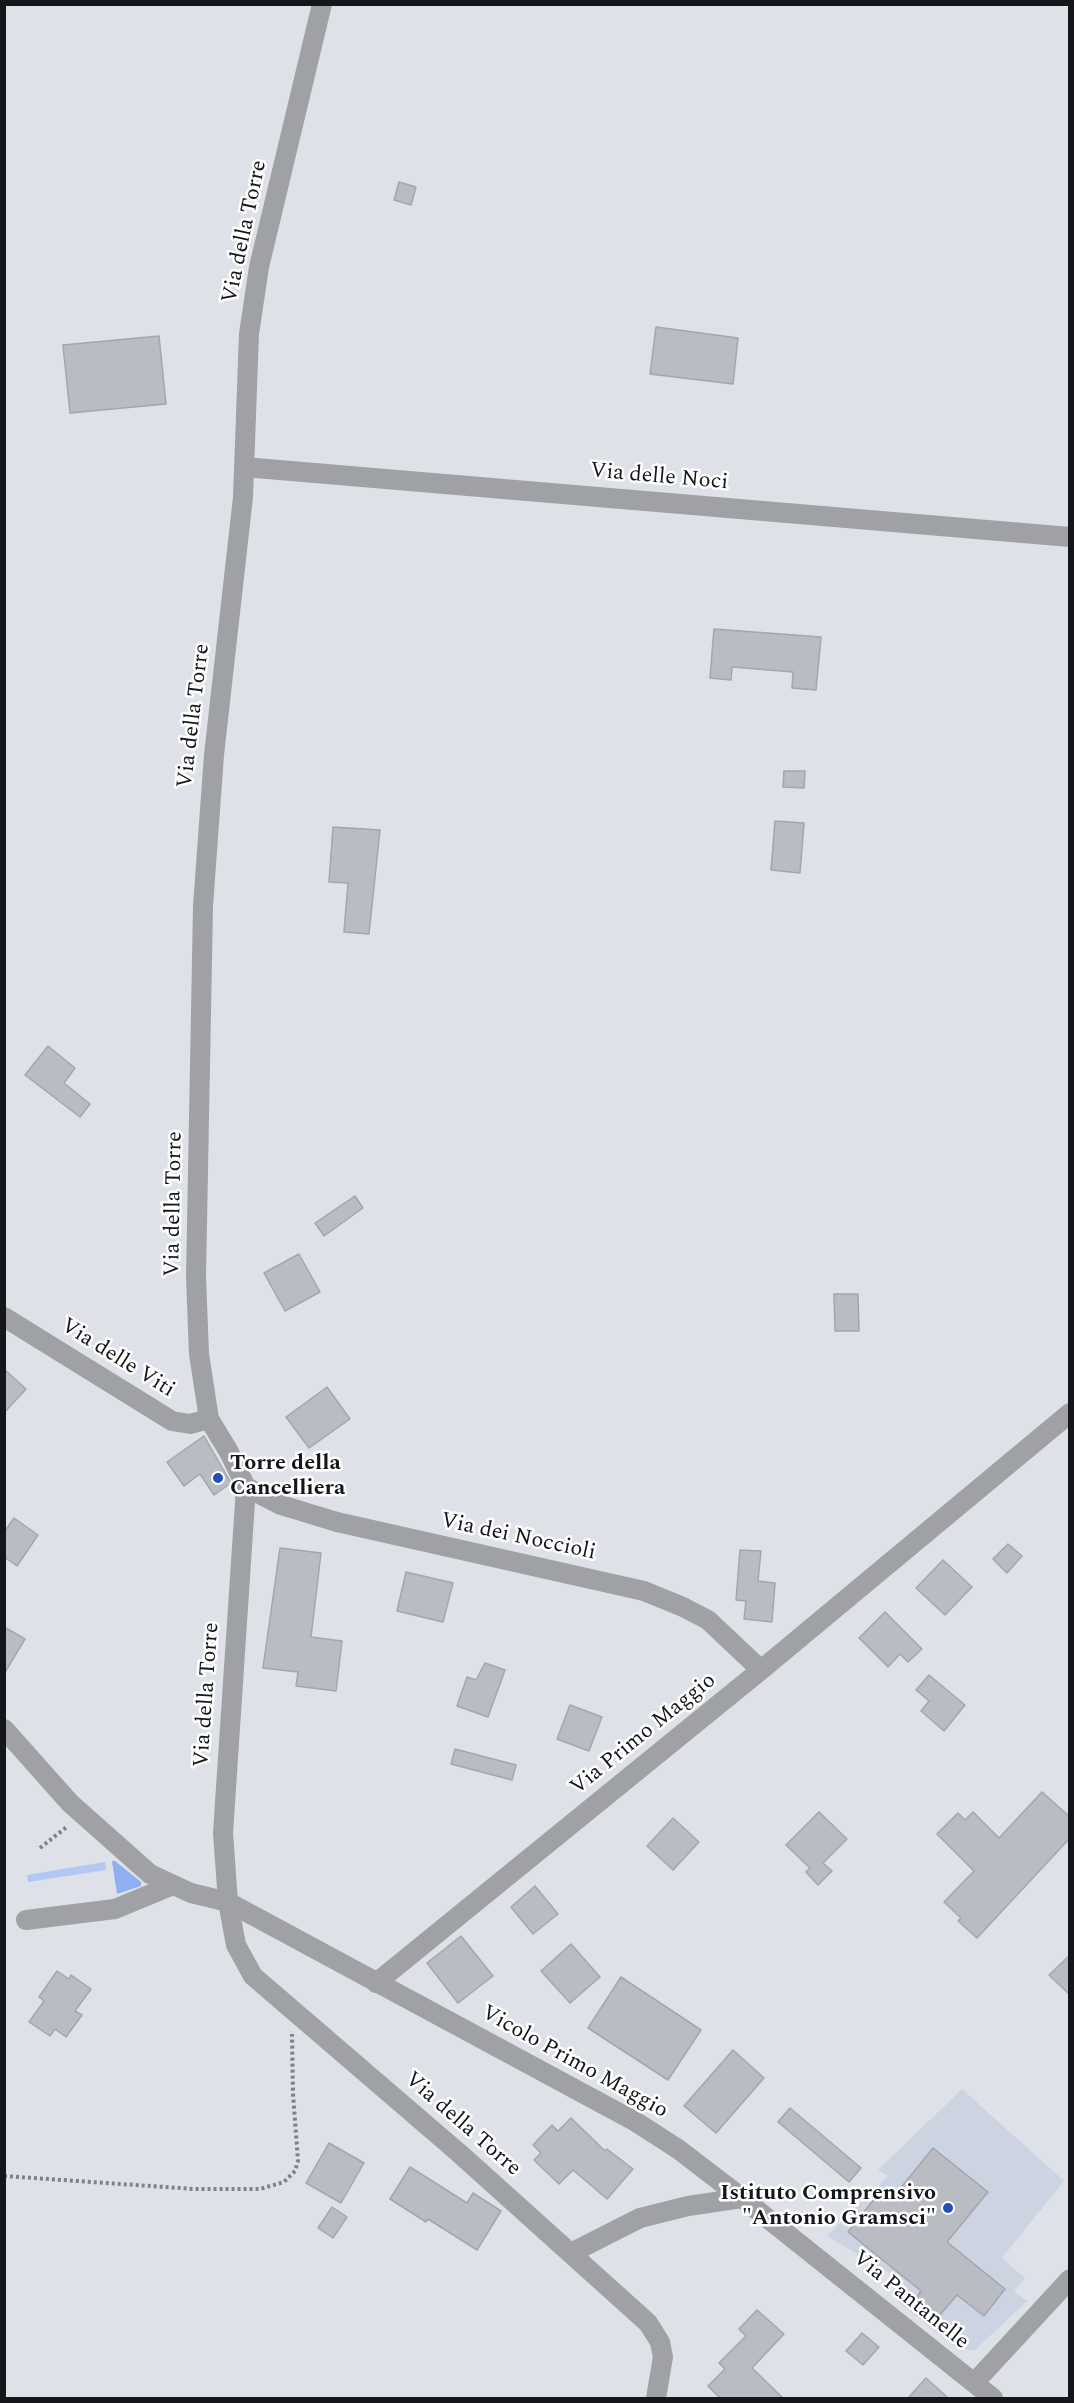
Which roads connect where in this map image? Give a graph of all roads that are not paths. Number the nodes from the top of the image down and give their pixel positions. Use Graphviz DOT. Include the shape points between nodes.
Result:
graph roads {
  1 [pos="322,4"];
  2 [pos="244,467"];
  3 [pos="1070,537"];
  4 [pos="4,1317"];
  5 [pos="1070,1413"];
  6 [pos="209,1419"];
  7 [pos="246,1488"];
  8 [pos="761,1670"];
  9 [pos="4,1729"];
  10 [pos="173,1885"];
  11 [pos="228,1902"];
  12 [pos="26,1920"];
  13 [pos="376,1983"];
  14 [pos="742,2198"];
  15 [pos="571,2253"];
  16 [pos="1070,2278"];
  17 [pos="974,2383"];
  18 [pos="656,2398"];
  19 [pos="993,2398"];
  1 -- 2 [label="street, Via della Torre" via="255,290 247,355"];
  2 -- 3 [label="street, Via delle Noci"];
  2 -- 6 [label="street, Via della Torre" via="209,805 203,906 196,1286 199,1354"];
  4 -- 6 [label="street, Via delle Viti" via="172,1421 190,1424"];
  5 -- 8 [label="street, Via Primo Maggio"];
  6 -- 7 [label="street, Via della Torre"];
  7 -- 8 [label="street, Via dei Noccioli" via="281,1505 337,1522 644,1591 708,1620"];
  7 -- 11 [label="street, Via della Torre" via="223,1833"];
  8 -- 13 [label="street, Via Primo Maggio"];
  9 -- 10 [label="street" via="70,1803 137,1864"];
  10 -- 11 [label="street" via="204,1898"];
  10 -- 12 [label="street" via="115,1909"];
  11 -- 13 [label="street"];
  11 -- 15 [label="street, Via della Torre" via="236,1945 254,1976"];
  13 -- 14 [label="street, Vicolo Primo Maggio" via="651,2131"];
  14 -- 15 [label="street" via="640,2218"];
  14 -- 17 [label="street, Via Pantanelle"];
  15 -- 18 [label="street, Via della Torre" via="653,2329 663,2357"];
  16 -- 17 [label="street"];
  17 -- 19 [label="street, Via Pantanelle"];
}
